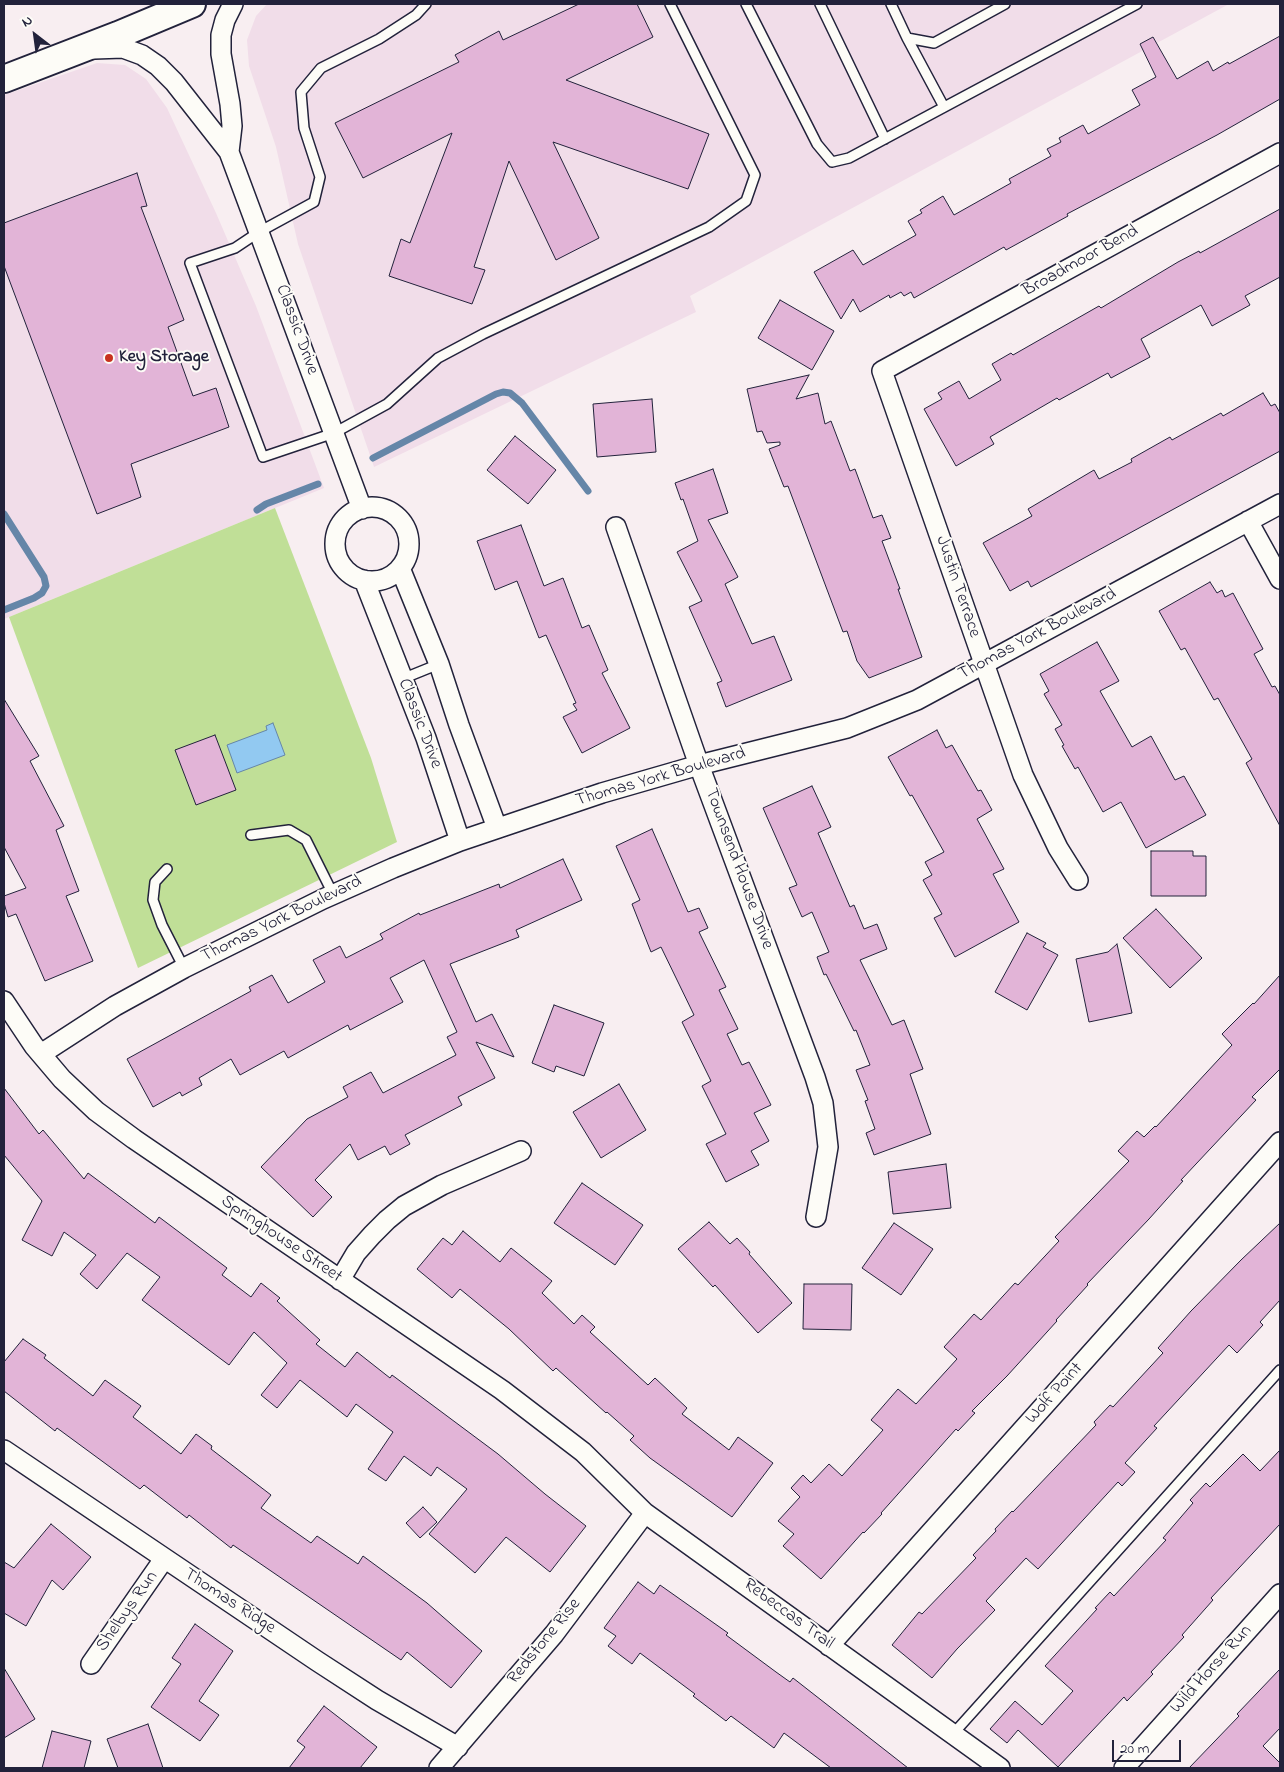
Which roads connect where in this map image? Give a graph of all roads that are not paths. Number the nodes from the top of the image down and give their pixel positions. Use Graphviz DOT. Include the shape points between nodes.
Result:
graph roads {
  1 [pos="192,4"];
  2 [pos="233,4"];
  3 [pos="426,4"];
  4 [pos="670,4"];
  5 [pos="746,4"];
  6 [pos="820,4"];
  7 [pos="891,4"];
  8 [pos="1005,4"];
  9 [pos="1138,4"];
  10 [pos="907,38"];
  11 [pos="81,50"];
  12 [pos="4,79"];
  13 [pos="944,107"];
  14 [pos="885,139"];
  15 [pos="229,152"];
  16 [pos="1280,153"];
  17 [pos="259,232"];
  18 [pos="882,371"];
  19 [pos="334,433"];
  20 [pos="1280,504"];
  21 [pos="362,509"];
  22 [pos="1248,521"];
  23 [pos="616,527"];
  24 [pos="400,568"];
  25 [pos="1280,579"];
  26 [pos="364,580"];
  27 [pos="439,664"];
  28 [pos="984,664"];
  29 [pos="402,679"];
  30 [pos="699,765"];
  31 [pos="497,828"];
  32 [pos="250,835"];
  33 [pos="460,841"];
  34 [pos="167,869"];
  35 [pos="1078,880"];
  36 [pos="333,894"];
  37 [pos="184,968"];
  38 [pos="4,1001"];
  39 [pos="41,1054"];
  40 [pos="1280,1142"];
  41 [pos="521,1151"];
  42 [pos="816,1217"];
  43 [pos="340,1280"];
  44 [pos="1280,1370"];
  45 [pos="4,1450"];
  46 [pos="583,1452"];
  47 [pos="645,1513"];
  48 [pos="164,1559"];
  49 [pos="1280,1594"];
  50 [pos="829,1646"];
  51 [pos="91,1664"];
  52 [pos="952,1734"];
  53 [pos="458,1748"];
  54 [pos="439,1768"];
  55 [pos="1000,1768"];
  56 [pos="1124,1768"];
  1 -- 11 [label="main road"];
  2 -- 15 [label="street, Classic Drive" via="221,35 220,54 232,118"];
  3 -- 17 [label="lane" via="416,15 379,39 320,68 301,92 304,128 320,177 314,202"];
  4 -- 19 [label="lane" via="755,175 746,201 709,227 438,358 387,404"];
  5 -- 14 [label="lane" via="817,144 832,162 849,158"];
  6 -- 14 [label="lane"];
  7 -- 10 [label="lane"];
  8 -- 10 [label="lane" via="934,43"];
  9 -- 13 [label="lane"];
  10 -- 13 [label="lane"];
  11 -- 12 [label="main road"];
  11 -- 15 [label="street, Classic Drive" via="123,48 158,66"];
  13 -- 14 [label="lane"];
  15 -- 17 [label="street, Classic Drive"];
  16 -- 18 [label="street, Broadmoor Bend"];
  17 -- 19 [label="street, Classic Drive"];
  17 -- 19 [label="lane" via="235,248 190,263 263,457"];
  18 -- 28 [label="street, Justin Terrace"];
  19 -- 21 [label="street, Classic Drive"];
  20 -- 22 [label="street, Thomas York Boulevard"];
  21 -- 24 [label="street" via="383,509 392,513 406,528 409,549"];
  21 -- 26 [label="street" via="344,520 336,540 336,550 342,565"];
  22 -- 25 [label="street"];
  22 -- 28 [label="street, Thomas York Boulevard"];
  23 -- 30 [label="street, Townsend House Drive"];
  24 -- 26 [label="street" via="384,579"];
  24 -- 27 [label="street, Classic Drive"];
  26 -- 29 [label="street, Classic Drive"];
  27 -- 29 [label="lane"];
  27 -- 31 [label="street, Classic Drive"];
  28 -- 30 [label="street, Thomas York Boulevard" via="917,700 847,728"];
  28 -- 35 [label="street, Justin Terrace" via="1023,775 1058,848"];
  29 -- 33 [label="street, Classic Drive" via="426,738"];
  30 -- 31 [label="street, Thomas York Boulevard"];
  30 -- 42 [label="street, Townsend House Drive" via="823,1103 828,1147"];
  31 -- 33 [label="street, Thomas York Boulevard"];
  32 -- 36 [label="lane" via="289,830 306,840"];
  33 -- 36 [label="street, Thomas York Boulevard"];
  34 -- 37 [label="lane" via="155,882 153,900"];
  36 -- 37 [label="street, Thomas York Boulevard"];
  37 -- 39 [label="street, Thomas York Boulevard" via="115,1006"];
  38 -- 39 [label="street, Springhouse Street"];
  39 -- 43 [label="street, Springhouse Street" via="96,1111"];
  40 -- 50 [label="street, Wolf Point"];
  41 -- 43 [label="street" via="442,1185 404,1206 372,1235"];
  43 -- 46 [label="street, Springhouse Street" via="502,1390"];
  44 -- 52 [label="lane"];
  45 -- 48 [label="street, Thomas Ridge"];
  46 -- 47 [label="street, Rebeccas Trail"];
  47 -- 50 [label="street, Rebeccas Trail"];
  47 -- 53 [label="street, Redstone Rise" via="554,1634"];
  48 -- 51 [label="street, Shelbys Run"];
  48 -- 53 [label="street, Thomas Ridge" via="377,1700"];
  49 -- 56 [label="street, Wild Horse Run"];
  50 -- 52 [label="street, Rebeccas Trail"];
  52 -- 55 [label="street, Rebeccas Trail"];
  53 -- 54 [label="street, Redstone Rise"];
}
